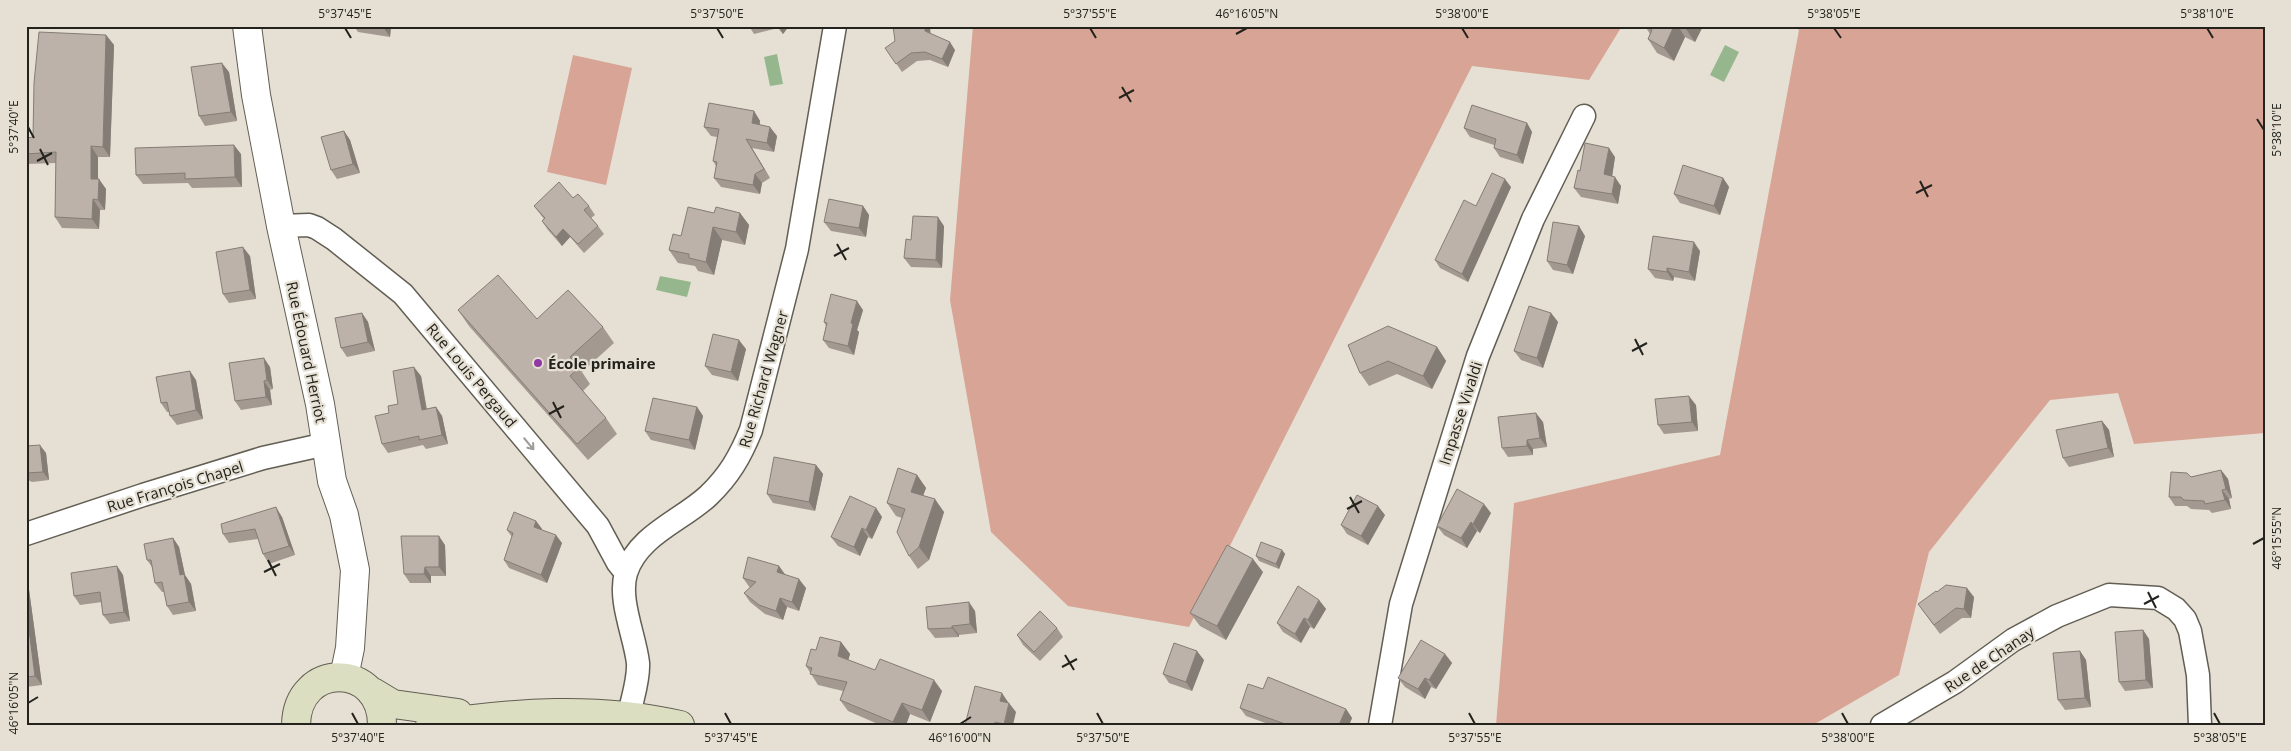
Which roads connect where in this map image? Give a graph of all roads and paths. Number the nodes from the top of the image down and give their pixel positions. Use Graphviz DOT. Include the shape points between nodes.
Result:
graph roads {
  1 [pos="247,26"];
  2 [pos="835,26"];
  3 [pos="1584,116"];
  4 [pos="281,226"];
  5 [pos="326,444"];
  6 [pos="26,534"];
  7 [pos="626,573"];
  8 [pos="344,677"];
  9 [pos="372,692"];
  10 [pos="484,716"];
  11 [pos="628,720"];
  12 [pos="296,725"];
  13 [pos="382,725"];
  14 [pos="430,725"];
  15 [pos="680,725"];
  16 [pos="1380,725"];
  17 [pos="1882,725"];
  18 [pos="2200,725"];
  1 -- 4 [label="street, Rue Édouard Herriot"];
  2 -- 7 [label="street, Rue Richard Wagner" via="797,249 751,430 741,455 726,476 707,497 647,542"];
  3 -- 16 [label="street, Impasse Vivaldi" via="1533,219 1478,356 1401,604"];
  4 -- 5 [label="street, Rue Édouard Herriot"];
  4 -- 7 [label="street, Rue Louis Pergaud, one-way" via="309,225 330,236 403,294 598,526"];
  5 -- 6 [label="street, Rue François Chapel" via="244,464"];
  5 -- 8 [label="street, Rue Édouard Herriot" via="355,570 351,639"];
  7 -- 11 [label="street, Rue Richard Wagner" via="624,592 638,665"];
  8 -- 9 [label="main road" via="360,682"];
  8 -- 12 [label="main road" via="331,677 308,690 300,701"];
  9 -- 10 [label="main road" via="393,704"];
  9 -- 13 [label="main road" via="379,703"];
  10 -- 11 [label="main road" via="590,712"];
  10 -- 14 [label="main road"];
  11 -- 15 [label="main road"];
  17 -- 18 [label="street, Rue de Chanay" via="1955,682 2013,640 2057,616 2109,595 2158,598 2185,619 2198,675"];
}
